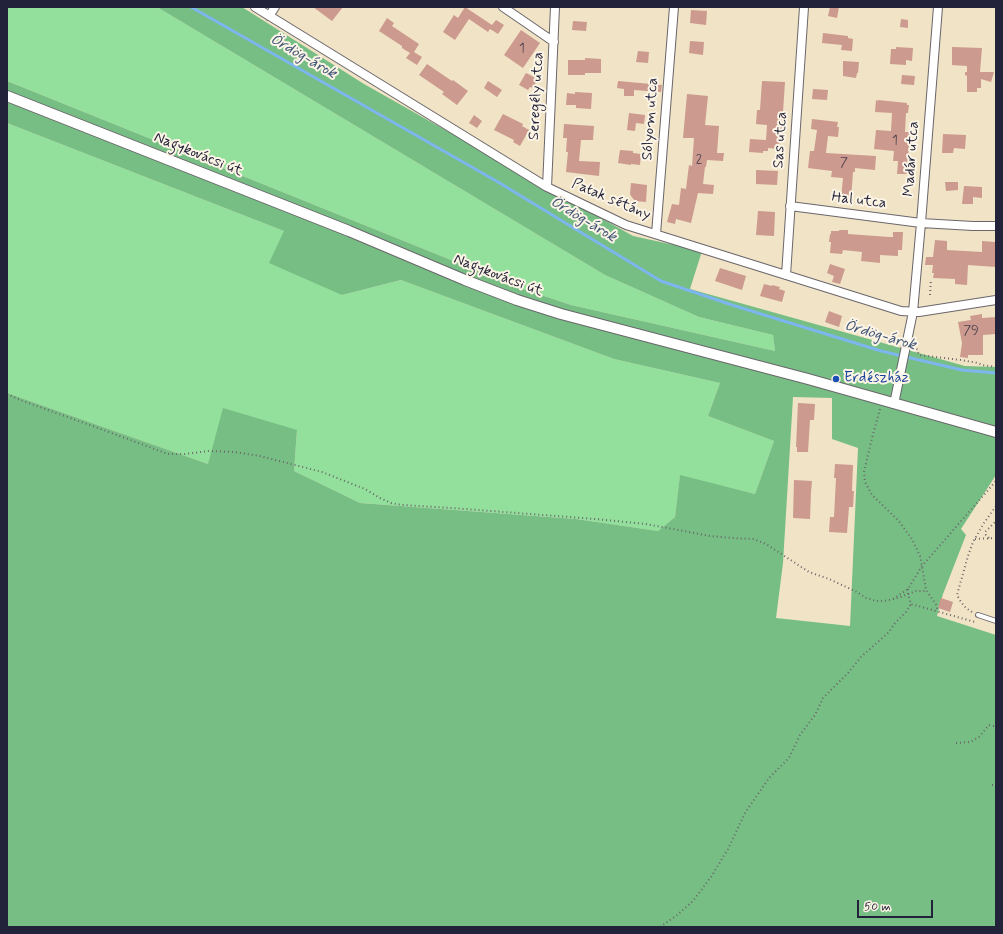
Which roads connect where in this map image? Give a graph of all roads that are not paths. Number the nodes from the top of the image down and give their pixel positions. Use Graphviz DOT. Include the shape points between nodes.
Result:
graph roads {
  1 [pos="255,7"];
  2 [pos="275,7"];
  3 [pos="503,7"];
  4 [pos="555,7"];
  5 [pos="674,7"];
  6 [pos="804,7"];
  7 [pos="938,7"];
  8 [pos="269,16"];
  9 [pos="554,42"];
  10 [pos="7,96"];
  11 [pos="547,187"];
  12 [pos="790,206"];
  13 [pos="921,223"];
  14 [pos="996,226"];
  15 [pos="656,234"];
  16 [pos="786,274"];
  17 [pos="996,300"];
  18 [pos="913,312"];
  19 [pos="894,404"];
  20 [pos="996,432"];
  21 [pos="978,615"];
  22 [pos="996,621"];
  1 -- 8 [label="street, Patak sétány"];
  2 -- 8 [label="street"];
  3 -- 9 [label="street"];
  4 -- 9 [label="street, Seregély utca"];
  5 -- 15 [label="street, Sólyom utca"];
  6 -- 12 [label="street, Sas utca"];
  7 -- 13 [label="street, Madár utca"];
  8 -- 11 [label="street, Patak sétány"];
  9 -- 11 [label="street, Seregély utca"];
  10 -- 19 [label="street, Nagykovácsi út" via="517,300"];
  11 -- 15 [label="street, Patak sétány" via="626,225"];
  12 -- 13 [label="street, Hal utca"];
  12 -- 16 [label="street, Sas utca"];
  13 -- 14 [label="street, Hal utca"];
  13 -- 18 [label="street, Madár utca"];
  15 -- 16 [label="street, Patak sétány"];
  16 -- 18 [label="street, Patak sétány" via="901,311"];
  17 -- 18 [label="street, Patak sétány"];
  18 -- 19 [label="street, Madár utca"];
  19 -- 20 [label="street, Nagykovácsi út"];
  21 -- 22 [label="lane"];
}
